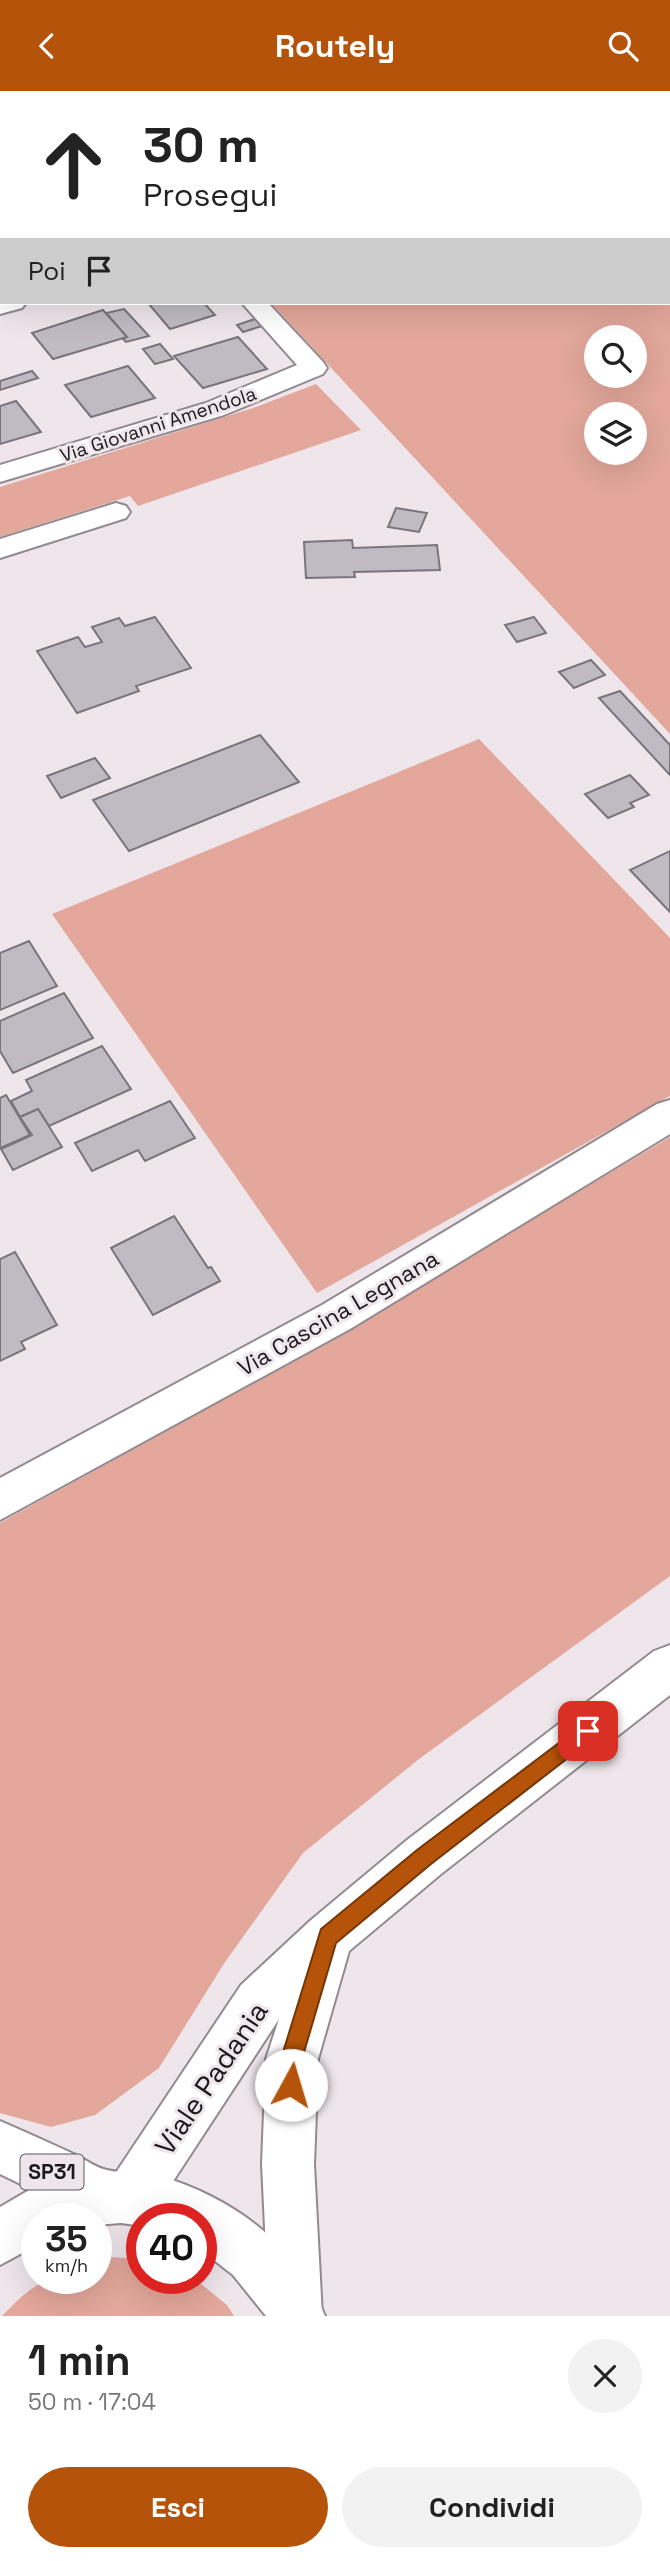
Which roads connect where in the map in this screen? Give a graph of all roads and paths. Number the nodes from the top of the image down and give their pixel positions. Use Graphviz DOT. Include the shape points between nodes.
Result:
graph roads {
  1 [pos="256,305"];
  2 [pos="0,474"];
  3 [pos="116,512"];
  4 [pos="0,549"];
  5 [pos="670,1115"];
  6 [pos="0,1500"];
  7 [pos="670,1667"];
  8 [pos="328,1937"];
  9 [pos="0,2147"];
  10 [pos="118,2196"];
  11 [pos="0,2238"];
  12 [pos="297,2315"];
  1 -- 2 [label="street, Via Giovanni Amendola" via="314,368 215,409"];
  3 -- 4 [label="street"];
  5 -- 6 [label="street, Via Cascina Legnana" via="336,1317"];
  7 -- 8 [label="street, Viale Padania"];
  8 -- 10 [label="street, Viale Padania" via="259,2003"];
  8 -- 12 [label="street, Viale Padania" via="292,2059 288,2164"];
  9 -- 10 [label="street, SP31"];
  10 -- 11 [label="street" via="46,2210"];
  10 -- 12 [label="street" via="196,2213 253,2254"];
}
